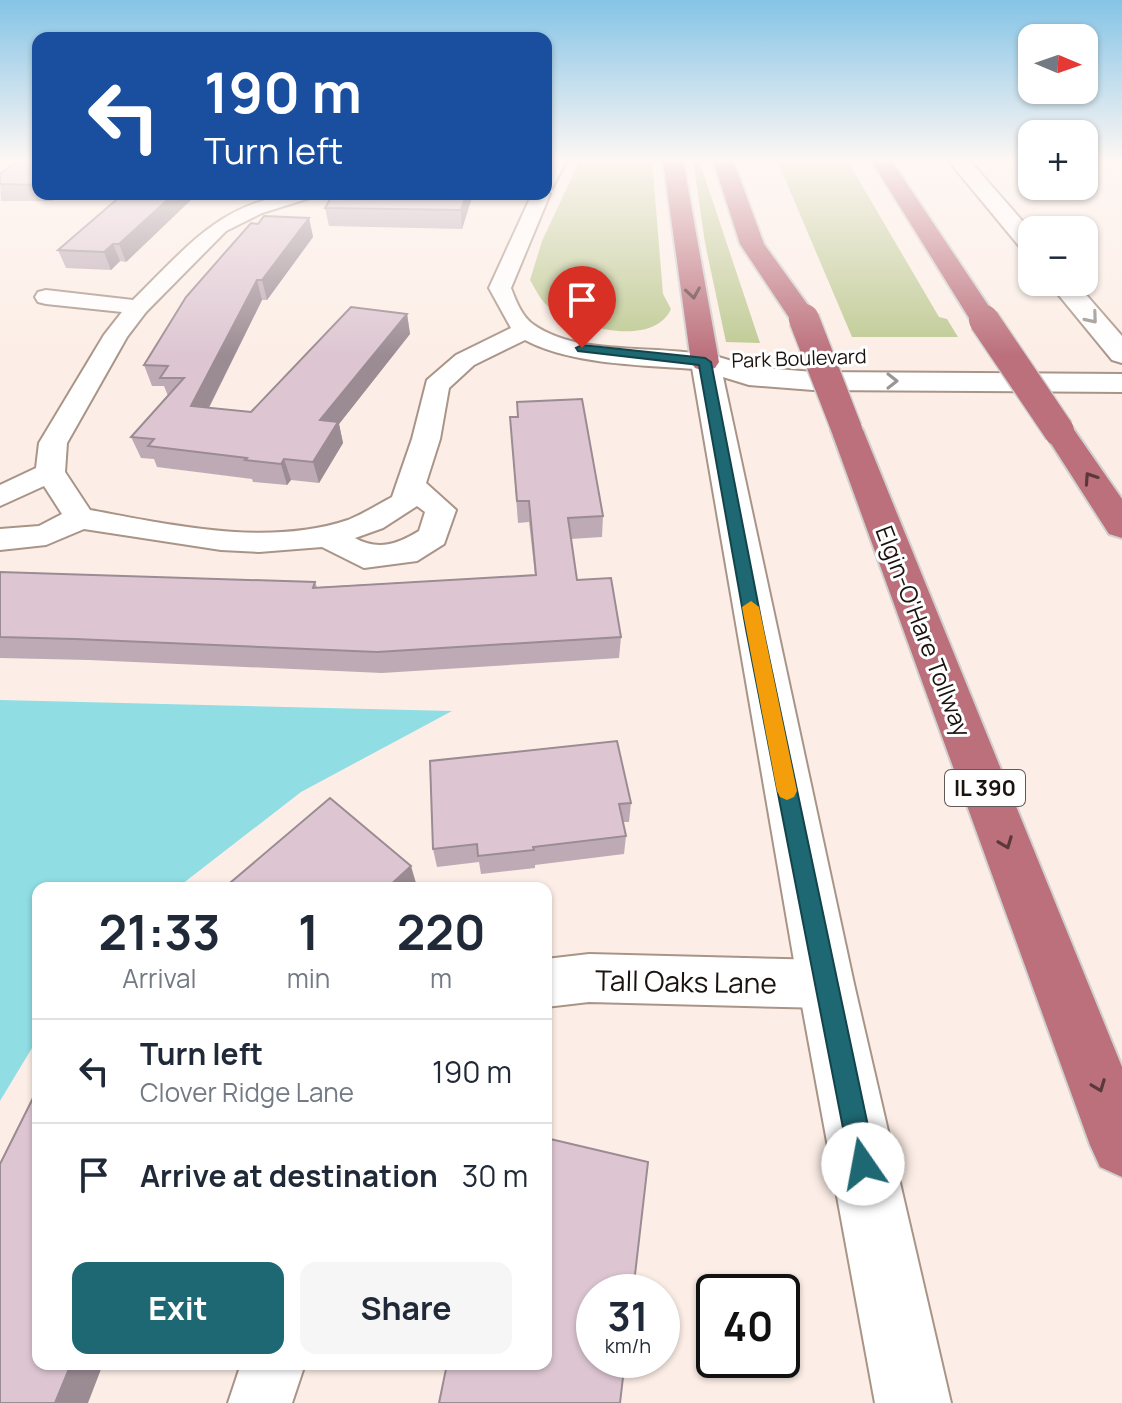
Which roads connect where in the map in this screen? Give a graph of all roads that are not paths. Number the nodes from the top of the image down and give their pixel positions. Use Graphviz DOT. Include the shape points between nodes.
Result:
graph roads {
  1 [pos="222,225"];
  2 [pos="527,225"];
  3 [pos="683,225"];
  4 [pos="746,225"];
  5 [pos="770,225"];
  6 [pos="923,225"];
  7 [pos="1073,296"];
  8 [pos="46,297"];
  9 [pos="138,307"];
  10 [pos="804,319"];
  11 [pos="526,330"];
  12 [pos="1044,354"];
  13 [pos="1091,354"];
  14 [pos="705,362"];
  15 [pos="1122,383"];
  16 [pos="50,472"];
  17 [pos="412,486"];
  18 [pos="0,497"];
  19 [pos="80,518"];
  20 [pos="1122,526"];
  21 [pos="327,536"];
  22 [pos="0,539"];
  23 [pos="552,982"];
  24 [pos="826,984"];
  25 [pos="1122,1145"];
  26 [pos="271,1370"];
  27 [pos="260,1403"];
  28 [pos="913,1403"];
  1 -- 9 [label="street"];
  2 -- 11 [label="street" via="500,288"];
  3 -- 14 [label="highway, one-way"];
  4 -- 10 [label="highway" via="752,244"];
  5 -- 10 [label="highway, Elgin-O'Hare Tollway / IL 390"];
  20 -- 6 [label="highway, one-way, bridge"];
  7 -- 13 [label="street, one-way" via="1122,354"];
  8 -- 9 [label="street"];
  9 -- 16 [label="street" via="67,415 53,443"];
  10 -- 25 [label="highway, Elgin-O'Hare Tollway / IL 390, one-way, bridge"];
  11 -- 14 [label="street" via="582,348"];
  11 -- 17 [label="street" via="465,360 436,386"];
  12 -- 14 [label="street, Park Boulevard" via="808,355"];
  14 -- 15 [label="street, Park Boulevard, one-way" via="749,376 813,381"];
  14 -- 24 [label="street"];
  16 -- 18 [label="street"];
  16 -- 19 [label="street"];
  17 -- 21 [label="street" via="405,502"];
  17 -- 21 [label="street" via="441,510 433,537 406,553 364,557"];
  19 -- 21 [label="street" via="171,535 279,541"];
  19 -- 22 [label="street" via="46,535"];
  23 -- 24 [label="street, Tall Oaks Lane" via="589,978"];
  24 -- 28 [label="street"];
  26 -- 27 [label="street"];
}
